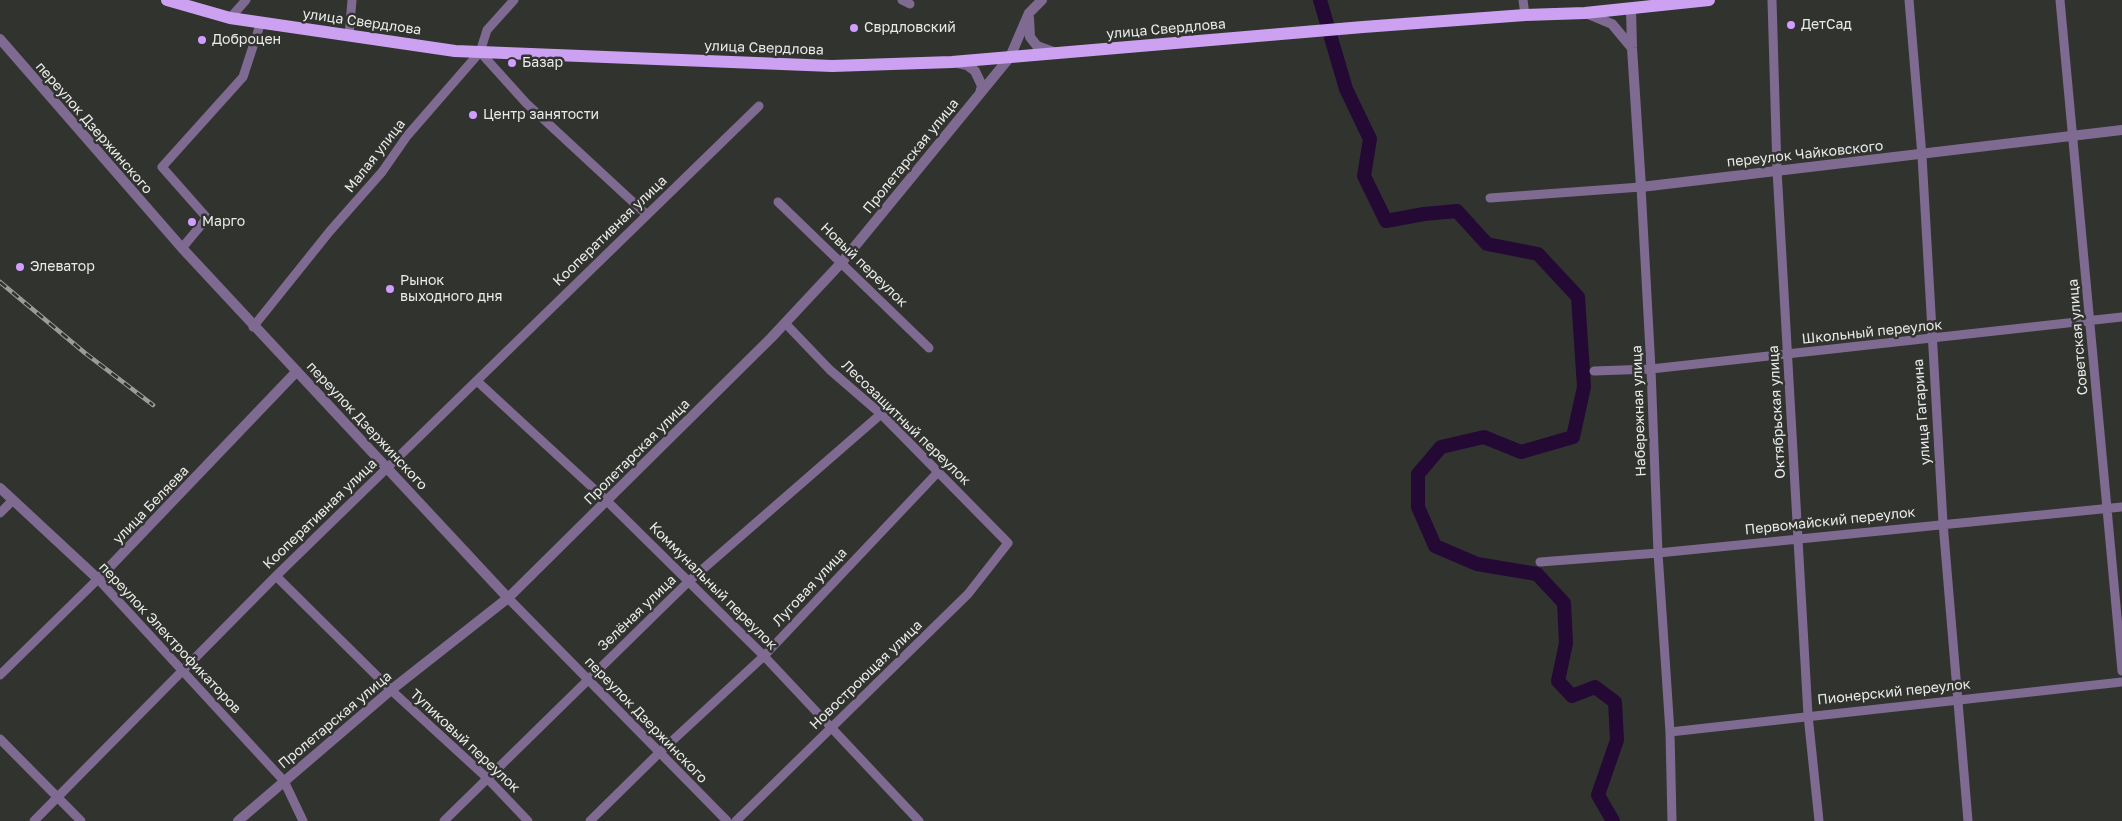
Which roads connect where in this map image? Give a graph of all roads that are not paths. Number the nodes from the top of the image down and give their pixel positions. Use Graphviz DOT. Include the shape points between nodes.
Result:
graph roads {
  1 [pos="167,0"];
  2 [pos="246,0"];
  3 [pos="352,0"];
  4 [pos="514,0"];
  5 [pos="1042,0"];
  6 [pos="1523,0"];
  7 [pos="1709,0"];
  8 [pos="1772,0"];
  9 [pos="1909,0"];
  10 [pos="2060,0"];
  11 [pos="1631,4"];
  12 [pos="1029,13"];
  13 [pos="1584,13"];
  14 [pos="1525,15"];
  15 [pos="230,18"];
  16 [pos="261,22"];
  17 [pos="349,36"];
  18 [pos="0,39"];
  19 [pos="1632,48"];
  20 [pos="480,52"];
  21 [pos="1059,54"];
  22 [pos="1010,57"];
  23 [pos="952,62"];
  24 [pos="980,94"];
  25 [pos="759,106"];
  26 [pos="2122,130"];
  27 [pos="2071,136"];
  28 [pos="1922,156"];
  29 [pos="1777,170"];
  30 [pos="1641,187"];
  31 [pos="1490,198"];
  32 [pos="778,202"];
  33 [pos="647,215"];
  34 [pos="182,248"];
  35 [pos="842,262"];
  36 [pos="2122,317"];
  37 [pos="2091,322"];
  38 [pos="785,323"];
  39 [pos="254,327"];
  40 [pos="1931,339"];
  41 [pos="929,348"];
  42 [pos="1788,355"];
  43 [pos="1651,369"];
  44 [pos="297,371"];
  45 [pos="1594,372"];
  46 [pos="477,380"];
  47 [pos="881,414"];
  48 [pos="387,467"];
  49 [pos="938,471"];
  50 [pos="0,488"];
  51 [pos="13,500"];
  52 [pos="607,501"];
  53 [pos="2122,507"];
  54 [pos="2106,508"];
  55 [pos="0,513"];
  56 [pos="1943,523"];
  57 [pos="1799,538"];
  58 [pos="1008,543"];
  59 [pos="1658,553"];
  60 [pos="1540,562"];
  61 [pos="276,576"];
  62 [pos="98,579"];
  63 [pos="688,582"];
  64 [pos="508,598"];
  65 [pos="764,656"];
  66 [pos="183,670"];
  67 [pos="2122,671"];
  68 [pos="0,675"];
  69 [pos="588,680"];
  70 [pos="2122,682"];
  71 [pos="391,690"];
  72 [pos="1957,699"];
  73 [pos="1808,715"];
  74 [pos="832,727"];
  75 [pos="1670,732"];
  76 [pos="0,739"];
  77 [pos="659,753"];
  78 [pos="487,778"];
  79 [pos="284,781"];
  80 [pos="58,799"];
  81 [pos="34,821"];
  82 [pos="82,821"];
  83 [pos="238,821"];
  84 [pos="303,821"];
  85 [pos="444,821"];
  86 [pos="528,821"];
  87 [pos="590,821"];
  88 [pos="727,821"];
  89 [pos="736,821"];
  90 [pos="919,821"];
  91 [pos="1672,821"];
  92 [pos="1819,821"];
  93 [pos="1968,821"];
  1 -- 15 [label="main road, улица Свердлова"];
  2 -- 15 [label="street"];
  3 -- 17 [label="street"];
  4 -- 20 [label="street, Малая улица" via="488,30"];
  5 -- 12 [label="street"];
  6 -- 14 [label="street"];
  7 -- 11 [label="main road, улица Свердлова"];
  8 -- 29 [label="street, Октябрьская улица"];
  9 -- 28 [label="street, улица Гагарина"];
  10 -- 27 [label="street, Советская улица"];
  11 -- 13 [label="main road, улица Свердлова"];
  11 -- 19 [label="street, Набережная улица"];
  12 -- 21 [label="street" via="1030,37 1037,46"];
  12 -- 22 [label="street, Пролетарская улица"];
  13 -- 14 [label="main road, улица Свердлова"];
  13 -- 19 [label="street" via="1612,24"];
  14 -- 21 [label="main road, улица Свердлова"];
  15 -- 16 [label="main road, улица Свердлова"];
  16 -- 17 [label="main road, улица Свердлова"];
  16 -- 34 [label="street" via="243,77 162,167 207,218"];
  17 -- 20 [label="main road, улица Свердлова"];
  18 -- 34 [label="street, переулок Дзержинского"];
  19 -- 30 [label="street, Набережная улица"];
  20 -- 23 [label="main road, улица Свердлова" via="832,66"];
  20 -- 33 [label="street" via="526,103"];
  20 -- 39 [label="street, Малая улица" via="407,136 382,172 330,231"];
  21 -- 22 [label="main road, улица Свердлова"];
  22 -- 23 [label="main road, улица Свердлова"];
  22 -- 24 [label="street, Пролетарская улица"];
  23 -- 24 [label="street" via="967,65 975,71 982,86"];
  24 -- 35 [label="street, Пролетарская улица"];
  25 -- 33 [label="street, Кооперативная улица"];
  26 -- 27 [label="street, переулок Чайковского"];
  27 -- 28 [label="street, переулок Чайковского"];
  27 -- 37 [label="street, Советская улица"];
  28 -- 29 [label="street, переулок Чайковского"];
  28 -- 40 [label="street, улица Гагарина"];
  29 -- 30 [label="street, переулок Чайковского"];
  29 -- 42 [label="street, Октябрьская улица"];
  30 -- 31 [label="street, переулок Чайковского"];
  30 -- 43 [label="street, Набережная улица"];
  32 -- 35 [label="street, Новый переулок"];
  33 -- 46 [label="street, Кооперативная улица"];
  34 -- 39 [label="street, переулок Дзержинского"];
  35 -- 38 [label="street, Пролетарская улица"];
  35 -- 41 [label="street, Новый переулок"];
  36 -- 37 [label="street, Школьный переулок"];
  37 -- 40 [label="street, Школьный переулок"];
  37 -- 54 [label="street, Советская улица"];
  38 -- 47 [label="street, Лесозащитный переулок" via="830,370"];
  38 -- 52 [label="street, Пролетарская улица"];
  39 -- 44 [label="street, переулок Дзержинского"];
  40 -- 42 [label="street, Школьный переулок"];
  40 -- 56 [label="street, улица Гагарина"];
  42 -- 43 [label="street, Школьный переулок"];
  42 -- 57 [label="street, Октябрьская улица"];
  43 -- 45 [label="street, Школьный переулок"];
  43 -- 59 [label="street, Набережная улица"];
  44 -- 48 [label="street, переулок Дзержинского"];
  44 -- 62 [label="street, улица Беляева"];
  46 -- 48 [label="street, Кооперативная улица"];
  46 -- 52 [label="street, Коммунальный переулок"];
  47 -- 49 [label="street, Лесозащитный переулок"];
  47 -- 63 [label="street, Зелёная улица"];
  48 -- 61 [label="street, Кооперативная улица"];
  48 -- 64 [label="street, переулок Дзержинского"];
  49 -- 58 [label="street, Лесозащитный переулок"];
  49 -- 65 [label="street, Луговая улица"];
  50 -- 51 [label="street, переулок Электрофикаторов"];
  51 -- 55 [label="street"];
  51 -- 62 [label="street, переулок Электрофикаторов"];
  52 -- 63 [label="street, Коммунальный переулок"];
  52 -- 64 [label="street, Пролетарская улица"];
  53 -- 54 [label="street, Первомайский переулок"];
  54 -- 56 [label="street, Первомайский переулок"];
  54 -- 67 [label="street, Советская улица"];
  56 -- 57 [label="street, Первомайский переулок"];
  56 -- 72 [label="street, улица Гагарина"];
  57 -- 59 [label="street, Первомайский переулок"];
  57 -- 73 [label="street, Октябрьская улица"];
  58 -- 74 [label="street, Новостроющая улица" via="968,594"];
  59 -- 60 [label="street, Первомайский переулок"];
  59 -- 75 [label="street, Набережная улица"];
  61 -- 66 [label="street, Кооперативная улица"];
  61 -- 71 [label="street, Тупиковый переулок"];
  62 -- 66 [label="street, переулок Электрофикаторов"];
  62 -- 68 [label="street, улица Беляева"];
  63 -- 65 [label="street, Коммунальный переулок"];
  63 -- 69 [label="street, Зелёная улица"];
  64 -- 69 [label="street, переулок Дзержинского"];
  64 -- 71 [label="street, Пролетарская улица"];
  65 -- 74 [label="street, Коммунальный переулок"];
  65 -- 77 [label="street, Луговая улица"];
  66 -- 79 [label="street, переулок Электрофикаторов"];
  66 -- 80 [label="street, Кооперативная улица"];
  69 -- 77 [label="street, переулок Дзержинского"];
  69 -- 78 [label="street, Зелёная улица"];
  70 -- 72 [label="street, Пионерский переулок"];
  71 -- 78 [label="street, Тупиковый переулок"];
  71 -- 79 [label="street, Пролетарская улица"];
  72 -- 73 [label="street, Пионерский переулок"];
  72 -- 93 [label="street, улица Гагарина"];
  73 -- 75 [label="street, Пионерский переулок"];
  73 -- 92 [label="street, Октябрьская улица"];
  74 -- 89 [label="street, Новостроющая улица"];
  74 -- 90 [label="street, Коммунальный переулок"];
  75 -- 91 [label="street, Набережная улица"];
  76 -- 80 [label="street"];
  77 -- 87 [label="street, Луговая улица"];
  77 -- 88 [label="street, переулок Дзержинского"];
  78 -- 85 [label="street, Зелёная улица"];
  78 -- 86 [label="street, Тупиковый переулок"];
  79 -- 83 [label="street, Пролетарская улица"];
  79 -- 84 [label="street, переулок Электрофикаторов"];
  80 -- 81 [label="street, Кооперативная улица"];
  80 -- 82 [label="street"];
}
